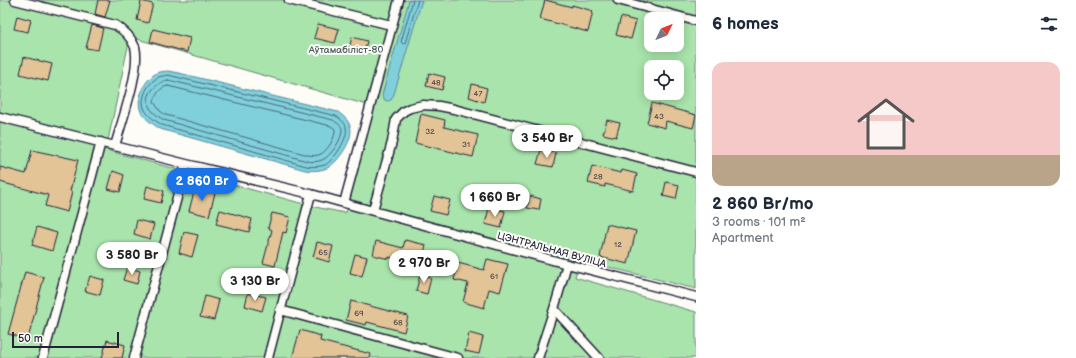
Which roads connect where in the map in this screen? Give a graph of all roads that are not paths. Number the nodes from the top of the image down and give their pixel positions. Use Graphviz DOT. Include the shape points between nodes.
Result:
graph roads {
  1 [pos="15,0"];
  2 [pos="289,0"];
  3 [pos="399,0"];
  4 [pos="618,0"];
  5 [pos="696,21"];
  6 [pos="391,25"];
  7 [pos="0,117"];
  8 [pos="101,142"];
  9 [pos="115,146"];
  10 [pos="186,164"];
  11 [pos="696,172"];
  12 [pos="311,194"];
  13 [pos="344,203"];
  14 [pos="373,210"];
  15 [pos="567,264"];
  16 [pos="696,297"];
  17 [pos="554,309"];
  18 [pos="280,310"];
  19 [pos="43,358"];
  20 [pos="134,358"];
  21 [pos="268,358"];
  22 [pos="458,358"];
  23 [pos="538,358"];
  24 [pos="599,358"];
  1 -- 9 [label="lane" via="115,25 127,33 135,47 134,77"];
  2 -- 6 [label="lane"];
  3 -- 6 [label="lane"];
  4 -- 5 [label="lane"];
  6 -- 13 [label="lane"];
  7 -- 8 [label="lane, ЦЭНТРАЛЬНАЯ ВУЛІЦА"];
  8 -- 9 [label="lane, ЦЭНТРАЛЬНАЯ ВУЛІЦА"];
  8 -- 19 [label="lane"];
  9 -- 10 [label="lane, ЦЭНТРАЛЬНАЯ ВУЛІЦА"];
  10 -- 12 [label="lane, ЦЭНТРАЛЬНАЯ ВУЛІЦА"];
  10 -- 20 [label="lane"];
  11 -- 14 [label="lane" via="454,109 423,105 404,111 396,119"];
  12 -- 13 [label="lane, ЦЭНТРАЛЬНАЯ ВУЛІЦА"];
  12 -- 18 [label="lane"];
  13 -- 14 [label="lane, ЦЭНТРАЛЬНАЯ ВУЛІЦА"];
  14 -- 15 [label="lane, ЦЭНТРАЛЬНАЯ ВУЛІЦА"];
  15 -- 16 [label="lane, ЦЭНТРАЛЬНАЯ ВУЛІЦА"];
  15 -- 17 [label="lane"];
  17 -- 23 [label="lane"];
  17 -- 24 [label="lane"];
  18 -- 21 [label="lane"];
  18 -- 22 [label="lane"];
}
